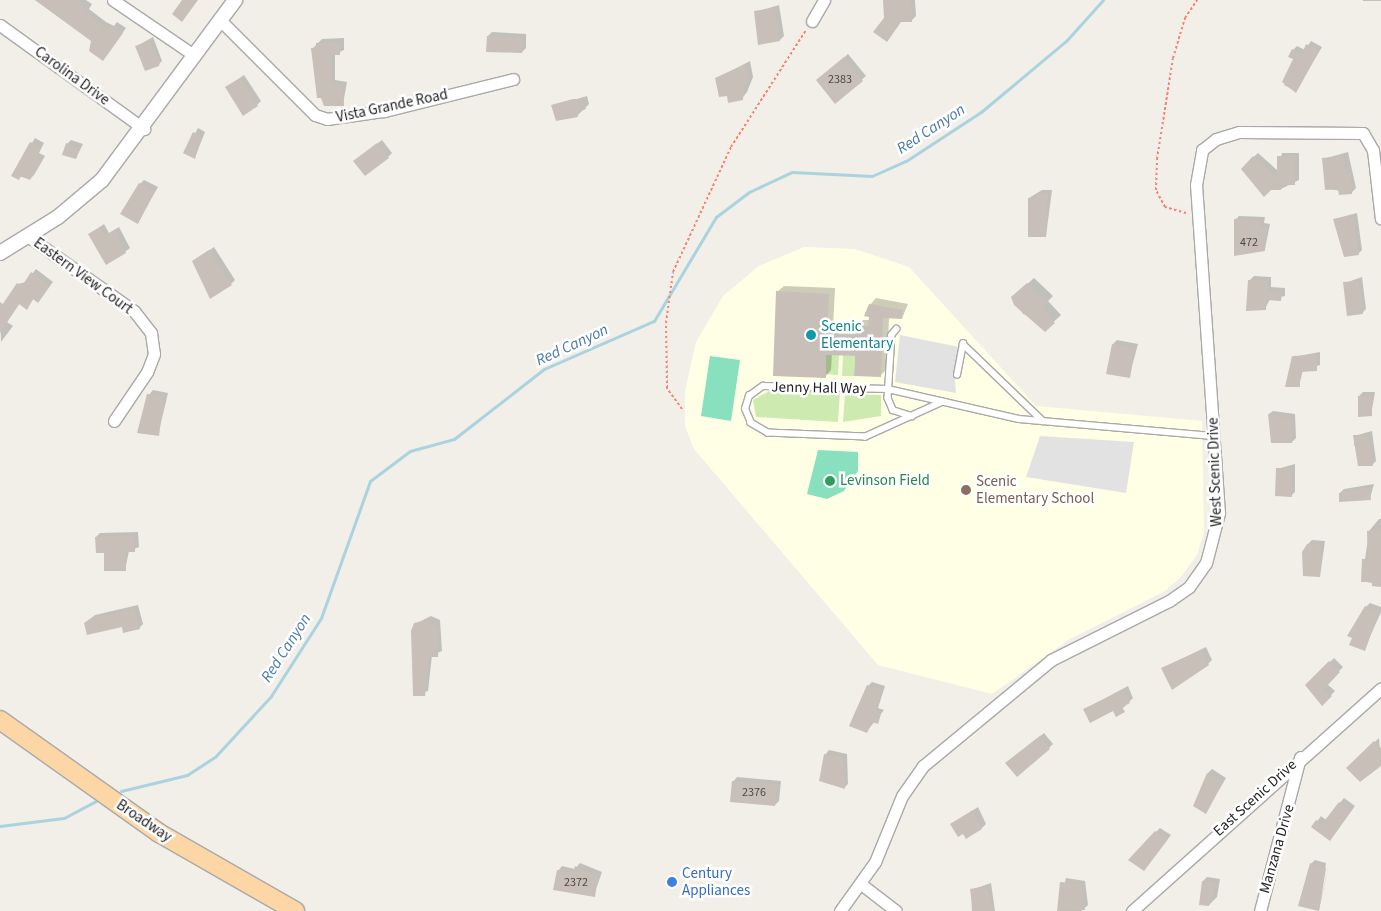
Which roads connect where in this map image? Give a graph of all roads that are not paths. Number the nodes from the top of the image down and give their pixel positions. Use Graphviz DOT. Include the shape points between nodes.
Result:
graph roads {
  1 [pos="114,0"];
  2 [pos="235,0"];
  3 [pos="824,0"];
  4 [pos="220,20"];
  5 [pos="812,21"];
  6 [pos="0,25"];
  7 [pos="195,56"];
  8 [pos="513,79"];
  9 [pos="144,129"];
  10 [pos="1381,219"];
  11 [pos="26,235"];
  12 [pos="0,253"];
  13 [pos="897,329"];
  14 [pos="957,375"];
  15 [pos="888,390"];
  16 [pos="943,402"];
  17 [pos="914,416"];
  18 [pos="1043,421"];
  19 [pos="114,422"];
  20 [pos="1215,436"];
  21 [pos="1381,688"];
  22 [pos="0,720"];
  23 [pos="1300,757"];
  24 [pos="861,884"];
  25 [pos="295,911"];
  26 [pos="840,911"];
  27 [pos="896,911"];
  28 [pos="1132,911"];
  29 [pos="1260,911"];
  1 -- 7 [label="street"];
  2 -- 4 [label="street"];
  3 -- 5 [label="street"];
  4 -- 7 [label="street"];
  4 -- 8 [label="street, Vista Grande Road" via="315,115 327,119 384,111"];
  6 -- 9 [label="street, Carolina Drive"];
  7 -- 9 [label="street"];
  9 -- 11 [label="street" via="86,197"];
  10 -- 20 [label="street, West Scenic Drive" via="1372,150 1363,133 1254,131 1216,139 1197,160 1198,216"];
  11 -- 12 [label="street"];
  11 -- 19 [label="street, Eastern View Court" via="134,312 151,333 154,354 147,372"];
  13 -- 15 [label="lane" via="892,335"];
  14 -- 18 [label="lane" via="963,344"];
  15 -- 16 [label="lane, Jenny Hall Way"];
  15 -- 17 [label="lane" via="893,410"];
  15 -- 17 [label="lane, Jenny Hall Way" via="763,386 749,396 746,414 754,426 768,433 866,437"];
  16 -- 17 [label="lane, Jenny Hall Way"];
  16 -- 18 [label="lane, Jenny Hall Way"];
  18 -- 20 [label="lane, Jenny Hall Way"];
  20 -- 24 [label="street, West Scenic Drive" via="1217,532 1199,575 1169,601 1051,660 923,766 902,796"];
  21 -- 23 [label="street, East Scenic Drive"];
  22 -- 25 [label="main road, Broadway" via="167,838"];
  23 -- 28 [label="street, East Scenic Drive"];
  23 -- 29 [label="street, Manzana Drive"];
  24 -- 26 [label="street, West Scenic Drive"];
  24 -- 27 [label="street"];
}
